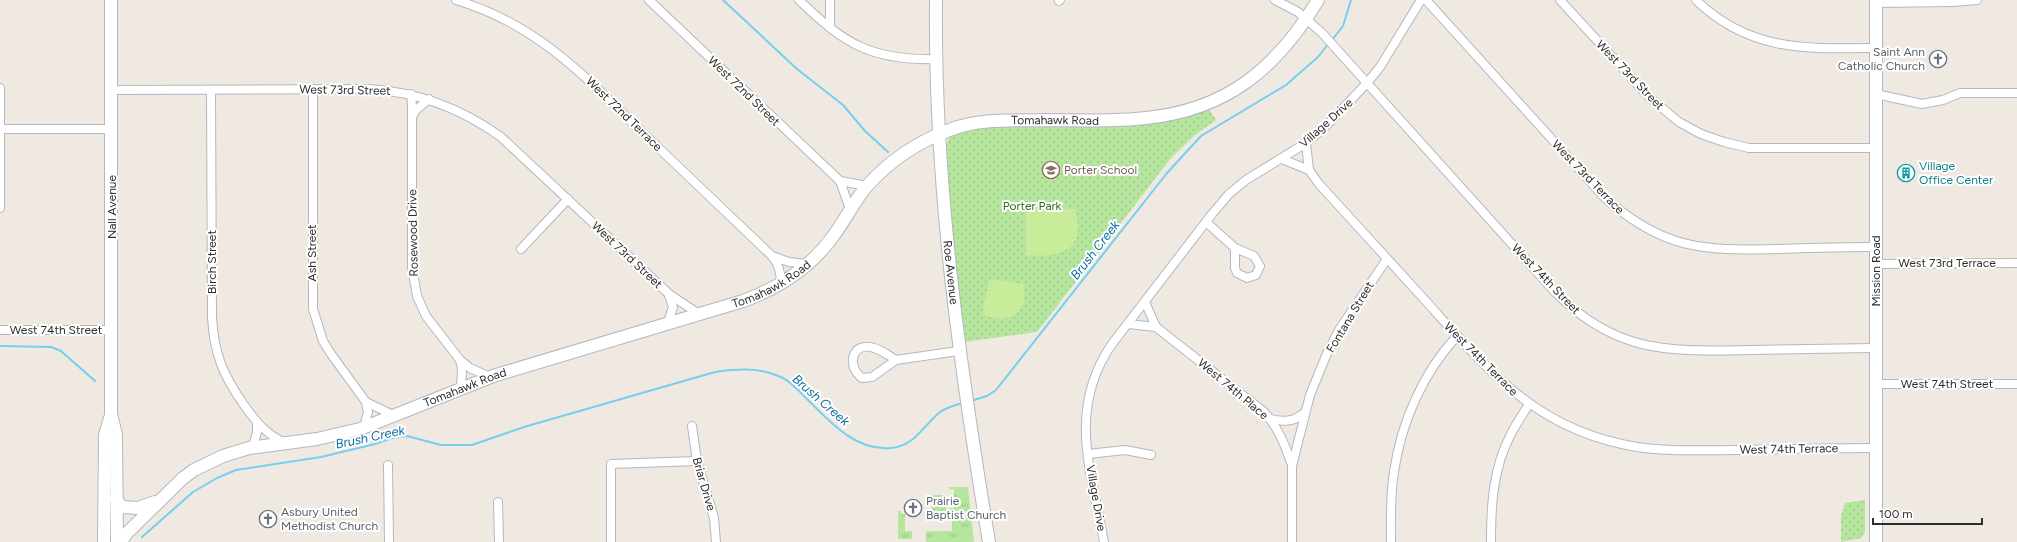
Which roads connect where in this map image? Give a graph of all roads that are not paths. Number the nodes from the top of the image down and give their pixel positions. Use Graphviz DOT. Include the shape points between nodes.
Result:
graph roads {
  1 [pos="111,0"];
  2 [pos="456,0"];
  3 [pos="649,0"];
  4 [pos="799,0"];
  5 [pos="830,0"];
  6 [pos="936,0"];
  7 [pos="1275,0"];
  8 [pos="1318,0"];
  9 [pos="1421,0"];
  10 [pos="1426,0"];
  11 [pos="1560,0"];
  12 [pos="1696,0"];
  13 [pos="1977,0"];
  14 [pos="1876,1"];
  15 [pos="1306,18"];
  16 [pos="830,27"];
  17 [pos="1876,48"];
  18 [pos="936,59"];
  19 [pos="1367,83"];
  20 [pos="0,88"];
  21 [pos="313,89"];
  22 [pos="111,90"];
  23 [pos="211,90"];
  24 [pos="2017,92"];
  25 [pos="411,94"];
  26 [pos="1876,94"];
  27 [pos="430,99"];
  28 [pos="412,117"];
  29 [pos="0,129"];
  30 [pos="112,129"];
  31 [pos="939,134"];
  32 [pos="1306,143"];
  33 [pos="1876,148"];
  34 [pos="1282,159"];
  35 [pos="1309,170"];
  36 [pos="840,182"];
  37 [pos="867,186"];
  38 [pos="568,199"];
  39 [pos="0,208"];
  40 [pos="850,209"];
  41 [pos="1206,222"];
  42 [pos="1876,247"];
  43 [pos="1235,248"];
  44 [pos="521,249"];
  45 [pos="772,256"];
  46 [pos="1387,260"];
  47 [pos="2017,263"];
  48 [pos="807,264"];
  49 [pos="1876,264"];
  50 [pos="781,284"];
  51 [pos="669,294"];
  52 [pos="1145,302"];
  53 [pos="699,314"];
  54 [pos="668,322"];
  55 [pos="1128,324"];
  56 [pos="1156,327"];
  57 [pos="0,330"];
  58 [pos="112,330"];
  59 [pos="1456,337"];
  60 [pos="1876,348"];
  61 [pos="958,351"];
  62 [pos="460,360"];
  63 [pos="896,360"];
  64 [pos="490,377"];
  65 [pos="1877,384"];
  66 [pos="2017,384"];
  67 [pos="461,388"];
  68 [pos="366,402"];
  69 [pos="1529,404"];
  70 [pos="1304,413"];
  71 [pos="111,414"];
  72 [pos="395,416"];
  73 [pos="1270,419"];
  74 [pos="256,422"];
  75 [pos="692,426"];
  76 [pos="364,427"];
  77 [pos="285,443"];
  78 [pos="253,447"];
  79 [pos="1877,448"];
  80 [pos="1088,454"];
  81 [pos="1151,455"];
  82 [pos="697,461"];
  83 [pos="388,465"];
  84 [pos="1292,466"];
  85 [pos="116,499"];
  86 [pos="158,501"];
  87 [pos="498,502"];
  88 [pos="104,542"];
  89 [pos="116,542"];
  90 [pos="121,542"];
  91 [pos="390,542"];
  92 [pos="499,542"];
  93 [pos="611,542"];
  94 [pos="716,542"];
  95 [pos="989,542"];
  96 [pos="1104,542"];
  97 [pos="1292,542"];
  98 [pos="1391,542"];
  99 [pos="1491,542"];
  100 [pos="1876,542"];
  1 -- 22 [label="main road, Nall Avenue"];
  2 -- 45 [label="street, West 72nd Terrace" via="511,22 556,51"];
  3 -- 36 [label="street, West 72nd Street"];
  4 -- 16 [label="street"];
  5 -- 16 [label="street"];
  6 -- 18 [label="main road, Roe Avenue"];
  7 -- 15 [label="street"];
  8 -- 15 [label="main road, Tomahawk Road"];
  9 -- 19 [label="street, Village Drive" via="1380,67"];
  10 -- 42 [label="street, West 73rd Terrace" via="1605,198 1639,225 1681,243 1717,249"];
  11 -- 33 [label="street, West 73rd Street" via="1650,98 1679,122 1701,134 1749,148"];
  12 -- 17 [label="street" via="1734,28 1779,45 1816,49"];
  13 -- 14 [label="street"];
  14 -- 17 [label="main road, Mission Road"];
  15 -- 19 [label="street, West 74th Street"];
  15 -- 31 [label="main road, Tomahawk Road" via="1284,50 1256,75 1232,92 1184,112 1145,118 986,122 954,128"];
  16 -- 18 [label="street" via="858,46 881,55 906,59"];
  17 -- 26 [label="main road, Mission Road"];
  18 -- 31 [label="main road, Roe Avenue"];
  19 -- 32 [label="street, Village Drive"];
  19 -- 60 [label="street, West 74th Street" via="1556,293 1602,329 1635,343 1671,350"];
  20 -- 29 [label="street"];
  21 -- 23 [label="street, West 73rd Street"];
  21 -- 25 [label="street, West 73rd Street" via="369,88"];
  21 -- 68 [label="street, Ash Street" via="313,309 323,341"];
  22 -- 23 [label="street, West 73rd Street"];
  22 -- 30 [label="main road, Nall Avenue"];
  23 -- 74 [label="street, Birch Street" via="213,337 220,364 228,381"];
  24 -- 26 [label="street" via="1960,93 1922,104"];
  25 -- 27 [label="street, West 73rd Street"];
  25 -- 28 [label="street, Rosewood Drive"];
  26 -- 33 [label="main road, Mission Road"];
  27 -- 28 [label="street" via="416,110"];
  27 -- 38 [label="street, West 73rd Street" via="459,111 501,137"];
  28 -- 62 [label="street, Rosewood Drive" via="414,286 426,316"];
  29 -- 30 [label="street"];
  29 -- 39 [label="street"];
  30 -- 58 [label="main road, Nall Avenue"];
  31 -- 37 [label="main road, Tomahawk Road" via="902,154"];
  31 -- 61 [label="main road, Roe Avenue"];
  32 -- 34 [label="street, Village Drive"];
  32 -- 35 [label="street"];
  33 -- 42 [label="main road, Mission Road"];
  34 -- 35 [label="street, West 74th Terrace"];
  34 -- 41 [label="street, Village Drive" via="1246,180 1229,194"];
  35 -- 46 [label="street, West 74th Terrace"];
  36 -- 37 [label="street"];
  36 -- 40 [label="street, West 72nd Street"];
  37 -- 40 [label="main road, Tomahawk Road"];
  38 -- 44 [label="street"];
  38 -- 51 [label="street, West 73rd Street"];
  40 -- 48 [label="main road, Tomahawk Road" via="833,236"];
  41 -- 43 [label="street"];
  41 -- 52 [label="street, Village Drive"];
  42 -- 49 [label="main road, Mission Road"];
  45 -- 48 [label="street, West 72nd Terrace"];
  45 -- 50 [label="street, West 72nd Terrace" via="780,271"];
  46 -- 59 [label="street, West 74th Terrace"];
  46 -- 70 [label="street, Fontana Street" via="1336,337 1316,379"];
  47 -- 49 [label="street, West 73rd Terrace"];
  48 -- 50 [label="main road, Tomahawk Road"];
  49 -- 60 [label="main road, Mission Road"];
  50 -- 53 [label="main road, Tomahawk Road" via="743,301"];
  51 -- 53 [label="street, West 73rd Street"];
  51 -- 54 [label="street, West 73rd Street" via="673,307"];
  52 -- 55 [label="street, Village Drive"];
  52 -- 56 [label="street, West 74th Place"];
  53 -- 54 [label="main road, Tomahawk Road"];
  54 -- 64 [label="main road, Tomahawk Road"];
  55 -- 56 [label="street"];
  55 -- 80 [label="street, Village Drive" via="1107,352 1091,383 1085,428"];
  56 -- 73 [label="street, West 74th Place"];
  57 -- 58 [label="street, West 74th Street"];
  58 -- 71 [label="main road, Nall Avenue"];
  59 -- 69 [label="street, West 74th Terrace" via="1498,380"];
  59 -- 98 [label="street" via="1430,374 1406,422 1394,472"];
  60 -- 65 [label="main road, Mission Road"];
  61 -- 63 [label="street"];
  61 -- 95 [label="main road, Roe Avenue"];
  62 -- 64 [label="street, Rosewood Drive" via="470,368"];
  62 -- 67 [label="street"];
  63 -- 63 [label="street" via="872,377 862,378 855,373 852,365 857,350 866,347 874,348"];
  64 -- 67 [label="main road, Tomahawk Road"];
  65 -- 66 [label="street, West 74th Street"];
  65 -- 79 [label="main road, Mission Road"];
  67 -- 72 [label="main road, Tomahawk Road"];
  68 -- 72 [label="street, Ash Street"];
  68 -- 76 [label="street" via="368,412"];
  69 -- 79 [label="street, West 74th Terrace" via="1576,429 1637,447 1687,450"];
  69 -- 99 [label="street" via="1511,433 1497,468 1491,506"];
  70 -- 73 [label="street" via="1290,421"];
  70 -- 84 [label="street, Fontana Street"];
  71 -- 85 [label="main road, Nall Avenue" via="116,435"];
  71 -- 88 [label="main road, Nall Avenue" via="105,435"];
  72 -- 76 [label="main road, Tomahawk Road"];
  73 -- 84 [label="street, West 74th Place" via="1283,440"];
  74 -- 77 [label="street, Birch Street"];
  74 -- 78 [label="street" via="257,432"];
  75 -- 82 [label="street, Briar Drive"];
  76 -- 77 [label="main road, Tomahawk Road" via="317,439"];
  77 -- 78 [label="main road, Tomahawk Road"];
  78 -- 86 [label="main road, Tomahawk Road" via="226,454 194,470"];
  79 -- 100 [label="main road, Mission Road"];
  80 -- 81 [label="street, Village Drive" via="1125,450"];
  80 -- 96 [label="street, Village Drive"];
  82 -- 93 [label="street" via="612,464"];
  82 -- 94 [label="street, Briar Drive" via="712,511"];
  83 -- 91 [label="street"];
  84 -- 97 [label="street, Fontana Street"];
  85 -- 86 [label="main road, Tomahawk Road" via="122,507 131,509"];
  85 -- 89 [label="main road, Nall Avenue"];
  86 -- 90 [label="main road, Tomahawk Road"];
  87 -- 92 [label="street"];
}
